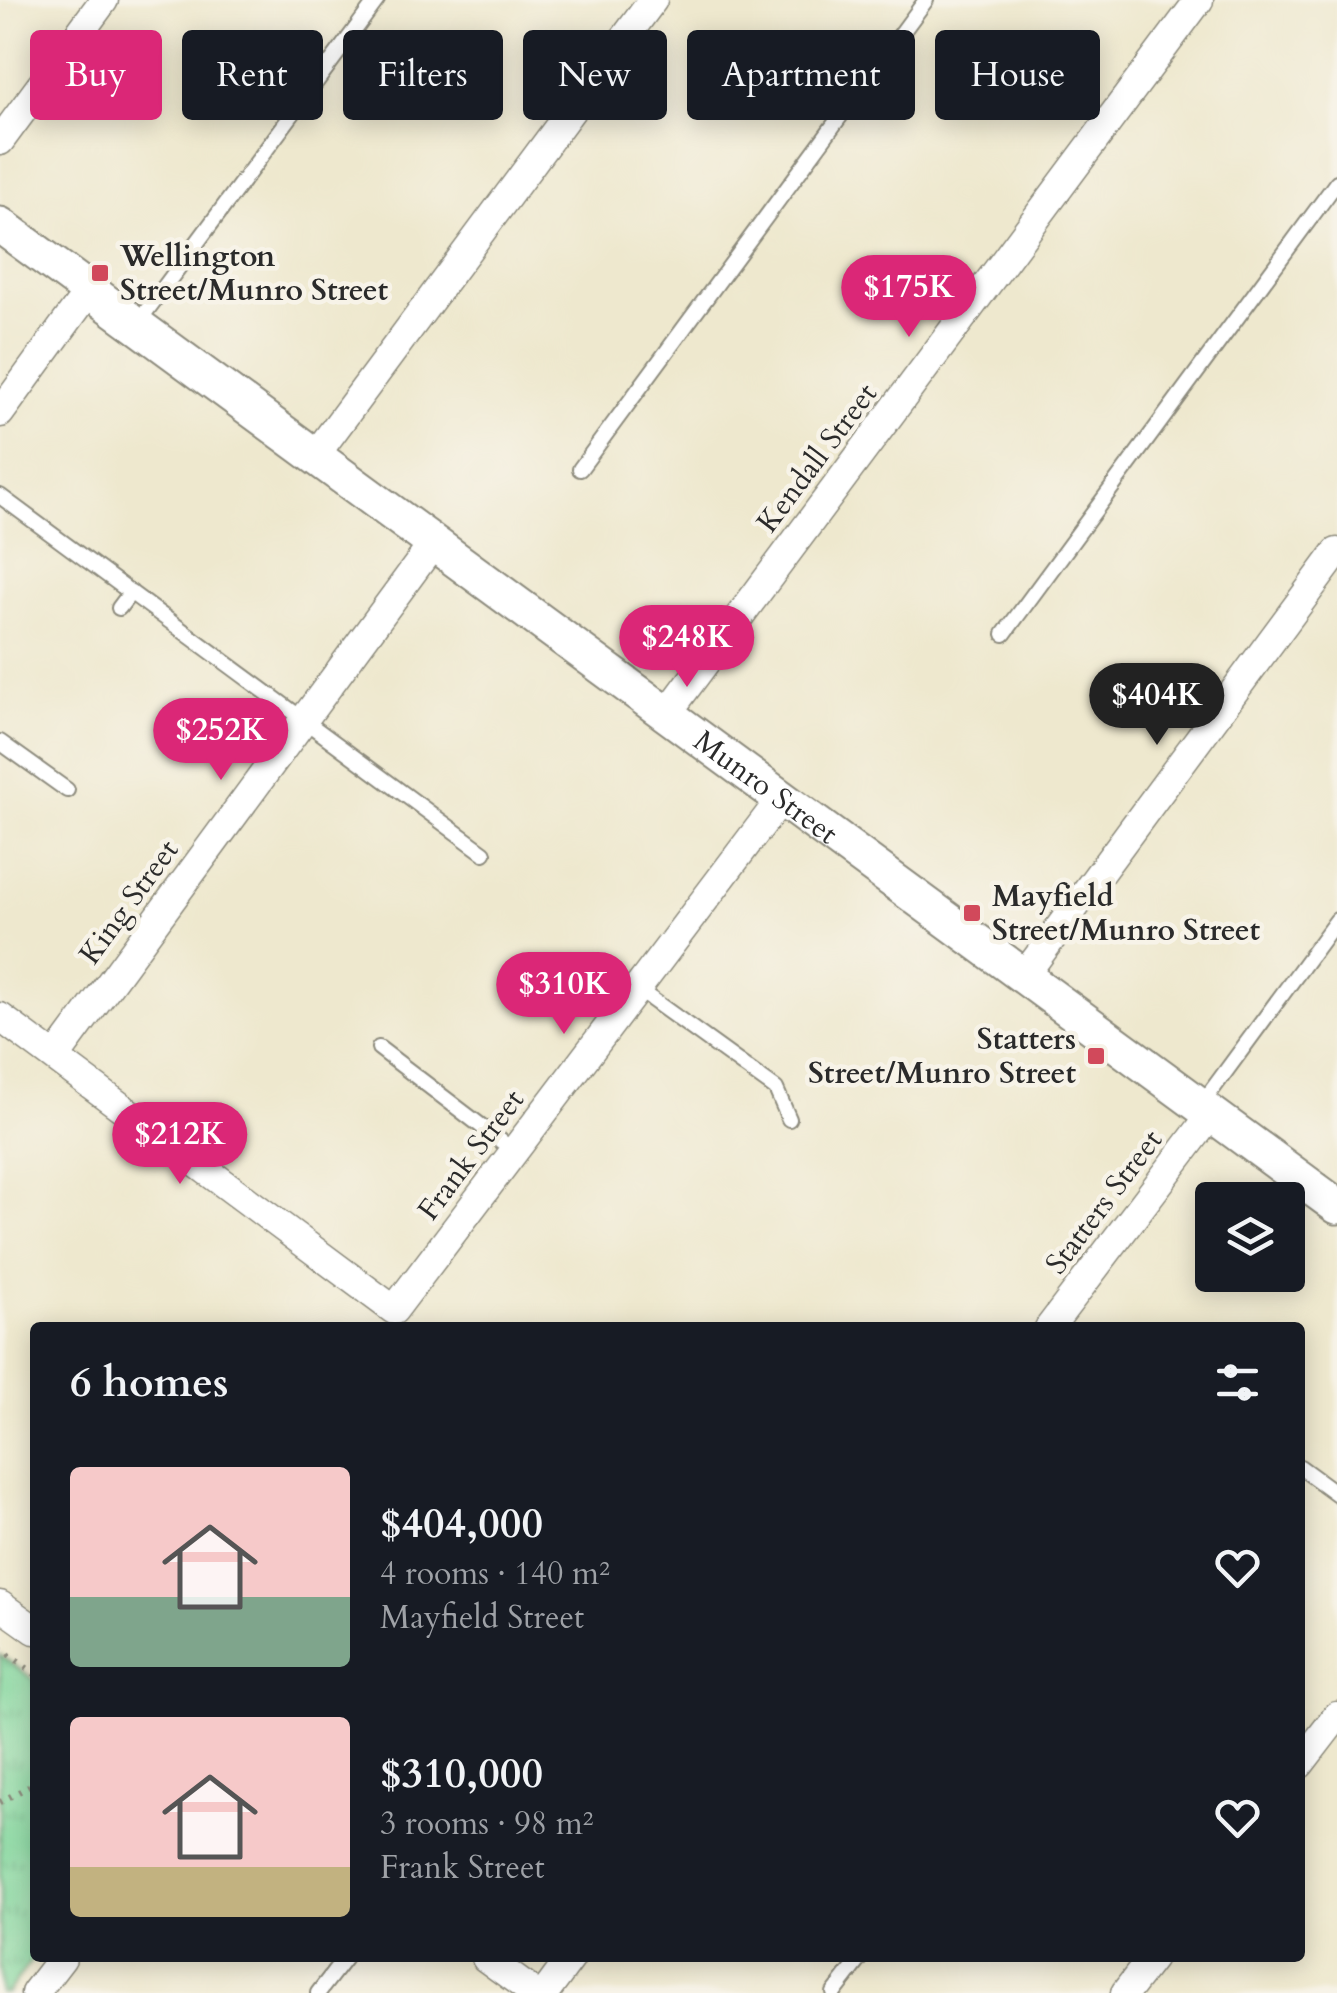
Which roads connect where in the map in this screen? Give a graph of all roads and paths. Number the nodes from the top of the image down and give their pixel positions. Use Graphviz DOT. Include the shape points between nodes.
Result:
graph roads {
  1 [pos="104,0"];
  2 [pos="378,0"];
  3 [pos="653,0"];
  4 [pos="926,0"];
  5 [pos="1199,0"];
  6 [pos="0,140"];
  7 [pos="1337,182"];
  8 [pos="0,225"];
  9 [pos="89,291"];
  10 [pos="136,326"];
  11 [pos="0,413"];
  12 [pos="314,457"];
  13 [pos="580,469"];
  14 [pos="0,496"];
  15 [pos="433,544"];
  16 [pos="1337,552"];
  17 [pos="131,592"];
  18 [pos="119,608"];
  19 [pos="1004,634"];
  20 [pos="666,715"];
  21 [pos="303,720"];
  22 [pos="0,742"];
  23 [pos="67,790"];
  24 [pos="781,800"];
  25 [pos="484,853"];
  26 [pos="1337,920"];
  27 [pos="1023,978"];
  28 [pos="636,988"];
  29 [pos="0,1018"];
  30 [pos="380,1048"];
  31 [pos="55,1058"];
  32 [pos="1205,1112"];
  33 [pos="790,1119"];
  34 [pos="514,1152"];
  35 [pos="1337,1206"];
  36 [pos="394,1319"];
  37 [pos="1053,1322"];
  38 [pos="1305,1471"];
  39 [pos="1337,1494"];
  40 [pos="0,1605"];
  41 [pos="30,1626"];
  42 [pos="0,1648"];
  43 [pos="30,1670"];
  44 [pos="1337,1716"];
  45 [pos="1305,1758"];
  46 [pos="30,1785"];
  47 [pos="0,1802"];
  48 [pos="59,1962"];
  49 [pos="342,1962"];
  50 [pos="491,1962"];
  51 [pos="568,1962"];
  52 [pos="858,1962"];
  53 [pos="1149,1962"];
  54 [pos="35,1993"];
  55 [pos="318,1993"];
  56 [pos="534,1993"];
  57 [pos="544,1993"];
  58 [pos="834,1993"];
  59 [pos="1124,1993"];
  1 -- 6 [label="street"];
  2 -- 10 [label="lane"];
  3 -- 12 [label="street"];
  4 -- 13 [label="lane"];
  5 -- 20 [label="street, Kendall Street"];
  7 -- 19 [label="lane"];
  8 -- 9 [label="street, Munro Street"];
  9 -- 10 [label="street, Munro Street"];
  9 -- 11 [label="street"];
  10 -- 12 [label="street, Munro Street"];
  12 -- 15 [label="street, Munro Street"];
  14 -- 17 [label="lane"];
  15 -- 20 [label="street, Munro Street"];
  15 -- 21 [label="street, King Street"];
  16 -- 27 [label="street"];
  17 -- 18 [label="lane"];
  17 -- 21 [label="lane"];
  20 -- 24 [label="street, Munro Street"];
  21 -- 25 [label="lane"];
  21 -- 31 [label="street, King Street"];
  22 -- 23 [label="lane"];
  24 -- 27 [label="street, Munro Street"];
  24 -- 28 [label="street, Frank Street"];
  26 -- 32 [label="lane"];
  27 -- 32 [label="street, Munro Street"];
  28 -- 33 [label="lane" via="776,1089"];
  28 -- 34 [label="street, Frank Street"];
  29 -- 31 [label="street"];
  30 -- 34 [label="lane"];
  31 -- 36 [label="street"];
  32 -- 35 [label="street, Munro Street"];
  32 -- 37 [label="street, Statters Street"];
  34 -- 36 [label="street, Frank Street"];
  38 -- 39 [label="lane"];
  40 -- 41 [label="street"];
  42 -- 43 [label="path"];
  44 -- 45 [label="street"];
  46 -- 47 [label="path"];
  48 -- 54 [label="street"];
  49 -- 55 [label="lane"];
  50 -- 56 [label="street"];
  51 -- 57 [label="street"];
  52 -- 58 [label="lane"];
  53 -- 59 [label="street"];
}
